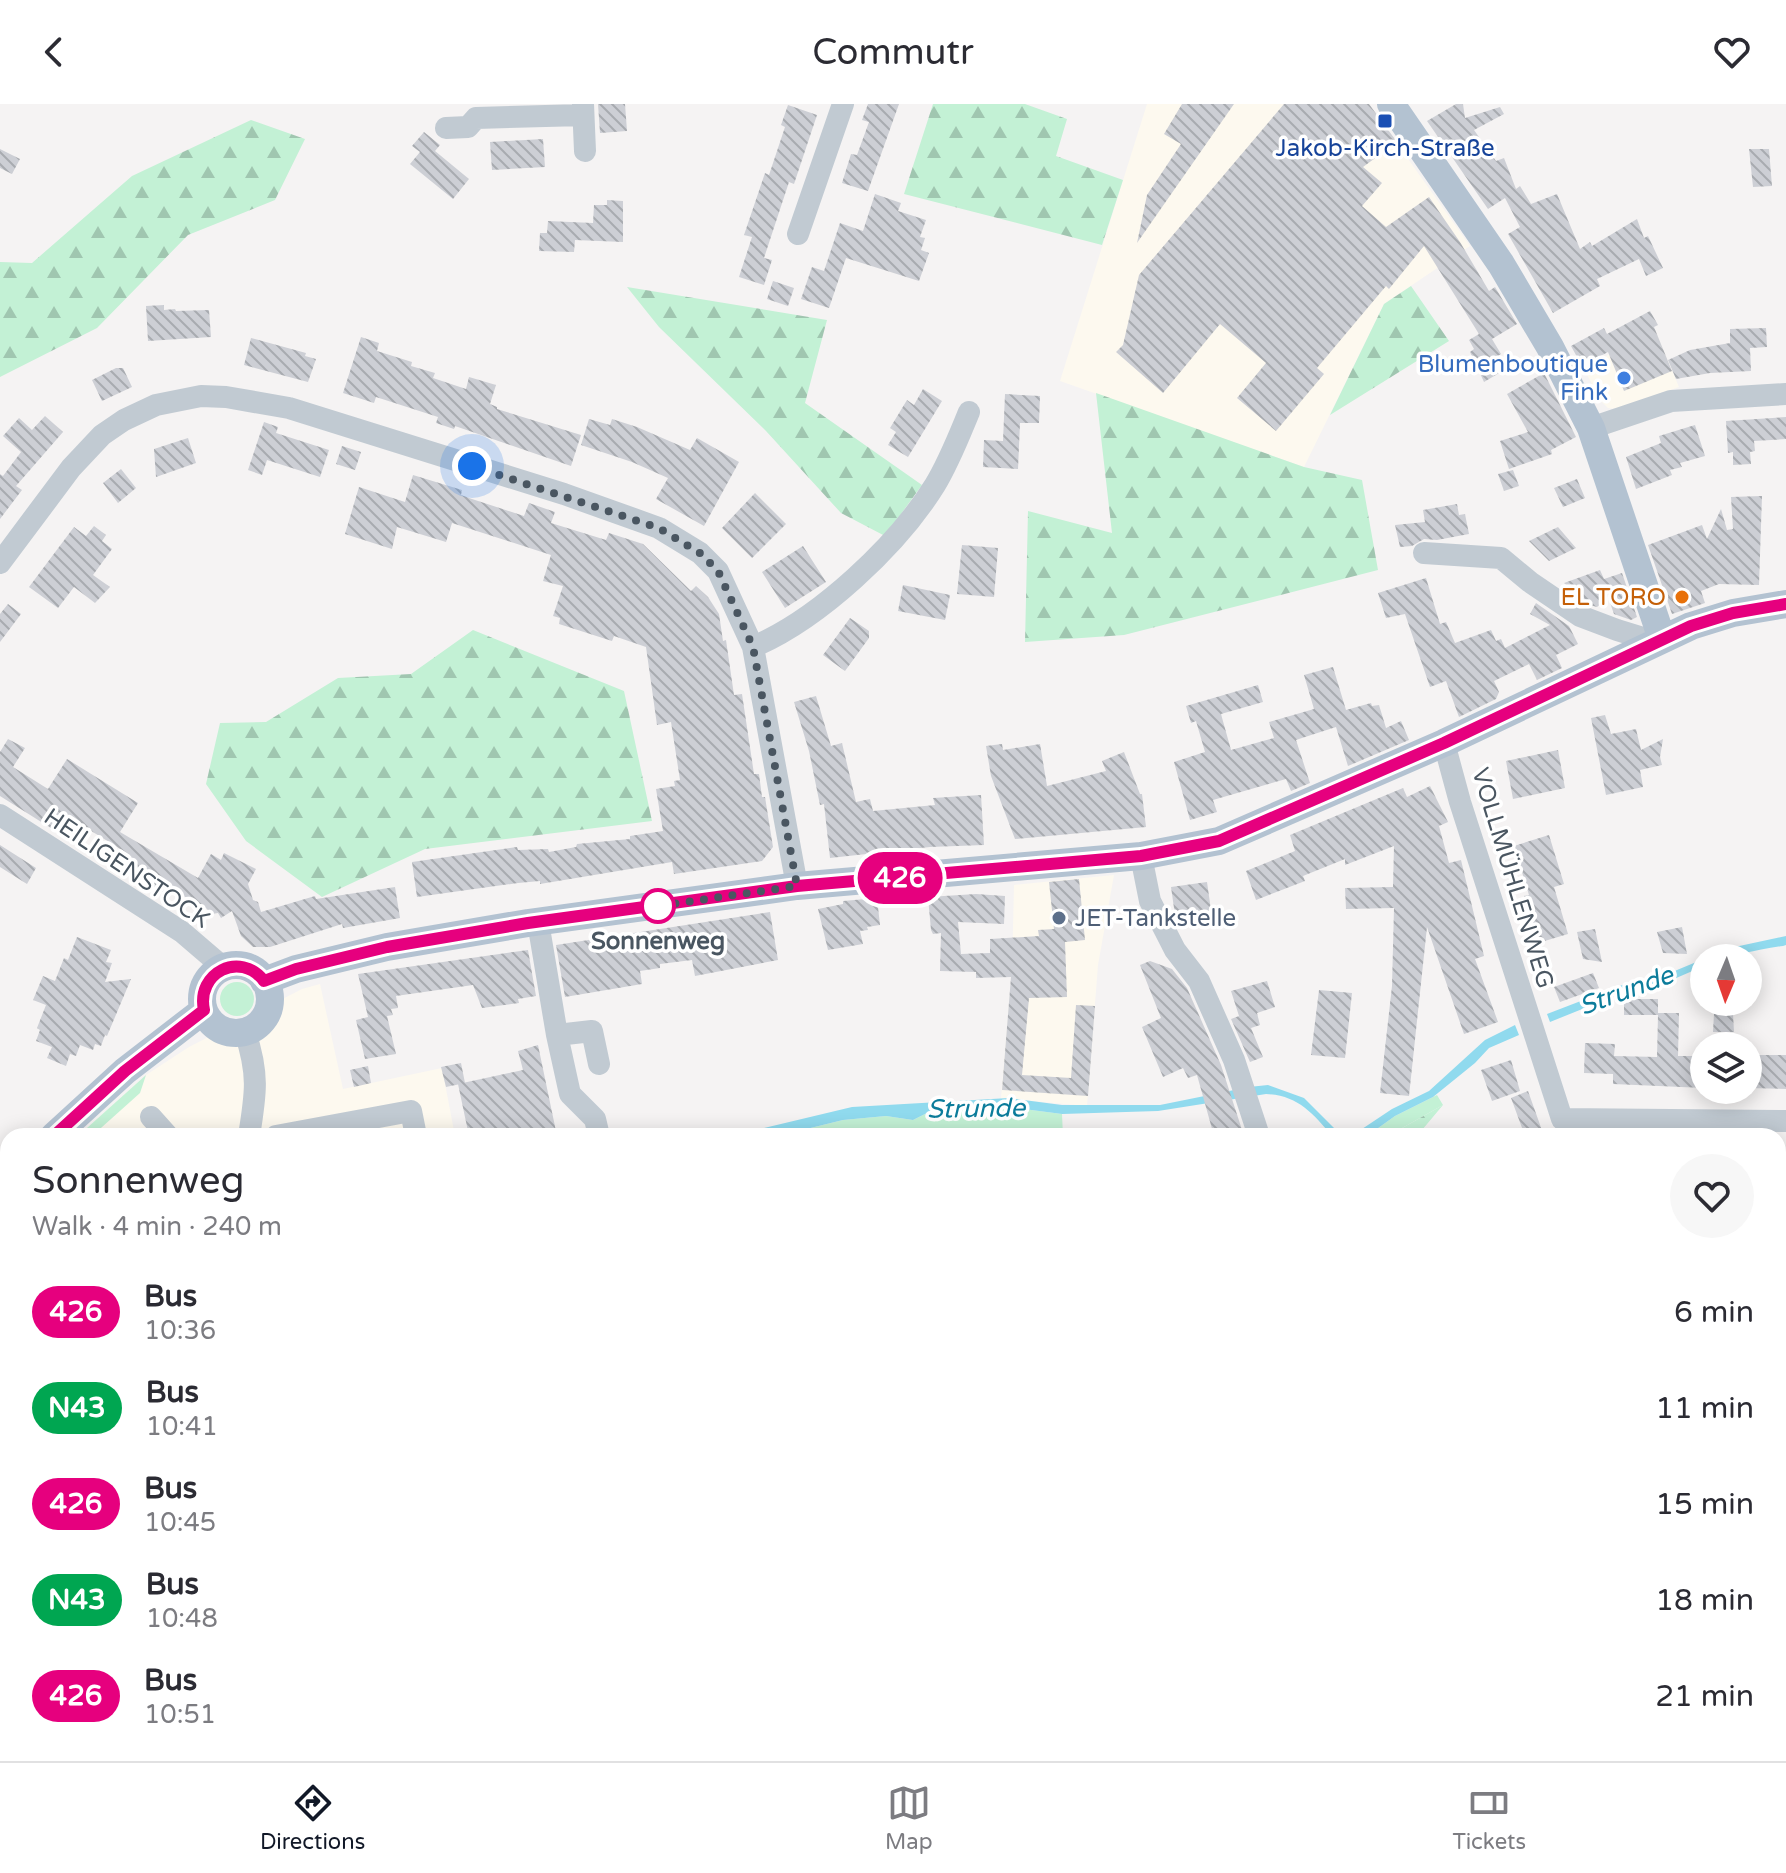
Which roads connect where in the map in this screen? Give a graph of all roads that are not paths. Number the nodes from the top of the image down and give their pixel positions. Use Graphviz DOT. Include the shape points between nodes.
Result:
graph roads {
  1 [pos="843,104"];
  2 [pos="1391,104"];
  3 [pos="583,110"];
  4 [pos="446,128"];
  5 [pos="585,151"];
  6 [pos="798,234"];
  7 [pos="1786,394"];
  8 [pos="969,412"];
  9 [pos="1591,428"];
  10 [pos="1424,553"];
  11 [pos="0,563"];
  12 [pos="1786,604"];
  13 [pos="1659,640"];
  14 [pos="753,647"];
  15 [pos="1444,743"];
  16 [pos="0,815"];
  17 [pos="1141,856"];
  18 [pos="797,886"];
  19 [pos="538,922"];
  20 [pos="224,968"];
  21 [pos="264,981"];
  22 [pos="204,1010"];
  23 [pos="245,1032"];
  24 [pos="557,1035"];
  25 [pos="599,1064"];
  26 [pos="151,1117"];
  27 [pos="1786,1121"];
  28 [pos="63,1128"];
  29 [pos="161,1128"];
  30 [pos="251,1128"];
  31 [pos="319,1128"];
  32 [pos="414,1128"];
  33 [pos="597,1128"];
  34 [pos="1256,1128"];
  1 -- 6 [label="street"];
  2 -- 9 [label="main road" via="1501,264"];
  3 -- 4 [label="street" via="476,118 468,127"];
  3 -- 5 [label="street"];
  7 -- 9 [label="street" via="1671,401"];
  8 -- 14 [label="street" via="936,484 889,544 817,607"];
  9 -- 13 [label="main road"];
  10 -- 13 [label="street" via="1501,558 1580,616"];
  11 -- 14 [label="street" via="102,435 156,405 226,397 289,408 659,528 718,571"];
  12 -- 13 [label="main road" via="1700,622"];
  13 -- 15 [label="main road"];
  14 -- 18 [label="street"];
  15 -- 17 [label="main road" via="1219,841"];
  15 -- 27 [label="street, VOLLMÜHLENWEG" via="1562,1119"];
  16 -- 20 [label="street, HEILIGENSTOCK" via="182,932"];
  17 -- 18 [label="main road"];
  17 -- 34 [label="street" via="1150,901 1175,950 1199,981"];
  18 -- 19 [label="main road"];
  19 -- 21 [label="main road" via="387,947"];
  19 -- 24 [label="street"];
  20 -- 21 [label="main road" via="248,968"];
  20 -- 22 [label="main road" via="204,988"];
  21 -- 23 [label="main road" via="270,994 267,1012 260,1024"];
  22 -- 23 [label="main road" via="222,1030"];
  22 -- 28 [label="main road"];
  23 -- 30 [label="street" via="257,1088"];
  24 -- 25 [label="street" via="592,1031"];
  24 -- 33 [label="street" via="570,1094"];
  26 -- 29 [label="street"];
  31 -- 32 [label="street" via="411,1111"];
}
